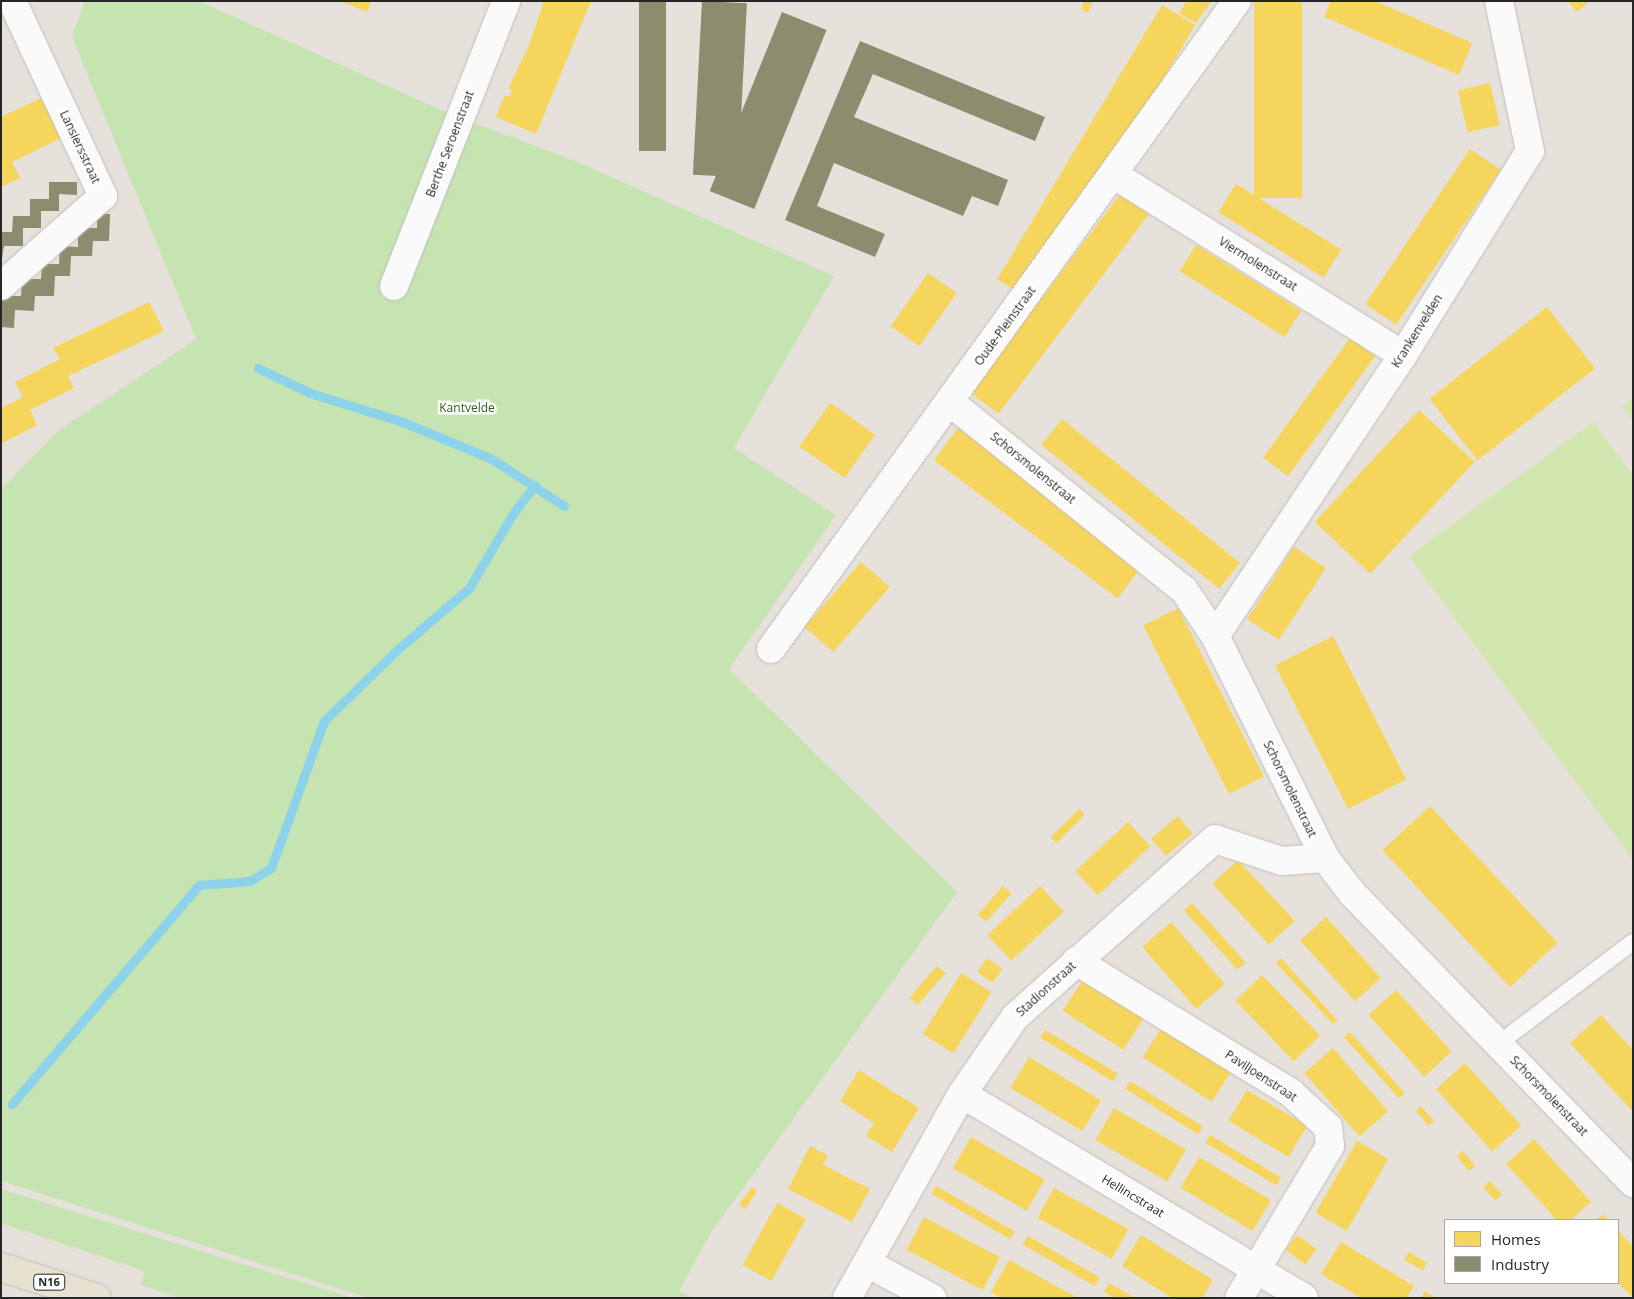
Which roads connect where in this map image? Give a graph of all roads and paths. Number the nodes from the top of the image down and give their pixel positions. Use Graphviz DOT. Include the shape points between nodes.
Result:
graph roads {
  1 [pos="12,1"];
  2 [pos="506,1"];
  3 [pos="1237,1"];
  4 [pos="1499,1"];
  5 [pos="1113,174"];
  6 [pos="1,286"];
  7 [pos="394,286"];
  8 [pos="1403,355"];
  9 [pos="950,402"];
  10 [pos="1215,636"];
  11 [pos="771,649"];
  12 [pos="1325,858"];
  13 [pos="1633,942"];
  14 [pos="1076,961"];
  15 [pos="1498,1044"];
  16 [pos="962,1094"];
  17 [pos="1633,1183"];
  18 [pos="869,1264"];
  19 [pos="1,1267"];
  20 [pos="1255,1269"];
  21 [pos="97,1298"];
  22 [pos="847,1298"];
  23 [pos="932,1298"];
  24 [pos="1239,1298"];
  25 [pos="1304,1298"];
  1 -- 6 [label="street, Lansiersstraat" via="103,196"];
  2 -- 7 [label="street, Berthe Seroenstraat"];
  3 -- 5 [label="street, Oude-Pleinstraat"];
  4 -- 8 [label="street, Krankenvelden" via="1530,152"];
  5 -- 8 [label="street, Viermolenstraat"];
  5 -- 9 [label="street, Oude-Pleinstraat"];
  8 -- 10 [label="street, Krankenvelden"];
  9 -- 10 [label="street, Schorsmolenstraat" via="1184,590"];
  9 -- 11 [label="street, Oude-Pleinstraat"];
  10 -- 12 [label="street, Schorsmolenstraat"];
  12 -- 14 [label="street, Stadionstraat" via="1282,861 1216,839"];
  12 -- 15 [label="street, Schorsmolenstraat" via="1352,893"];
  13 -- 15 [label="lane"];
  14 -- 16 [label="street, Stadionstraat" via="1015,1017"];
  14 -- 20 [label="street, Paviljoenstraat" via="1291,1093 1328,1127 1330,1146"];
  15 -- 17 [label="street, Schorsmolenstraat"];
  16 -- 18 [label="street, Stadionstraat"];
  16 -- 20 [label="street, Hellincstraat"];
  18 -- 22 [label="street, Stadionstraat"];
  18 -- 23 [label="street"];
  19 -- 21 [label="main road, N16"];
  20 -- 24 [label="street, Paviljoenstraat"];
  20 -- 25 [label="street, Hellincstraat"];
}
